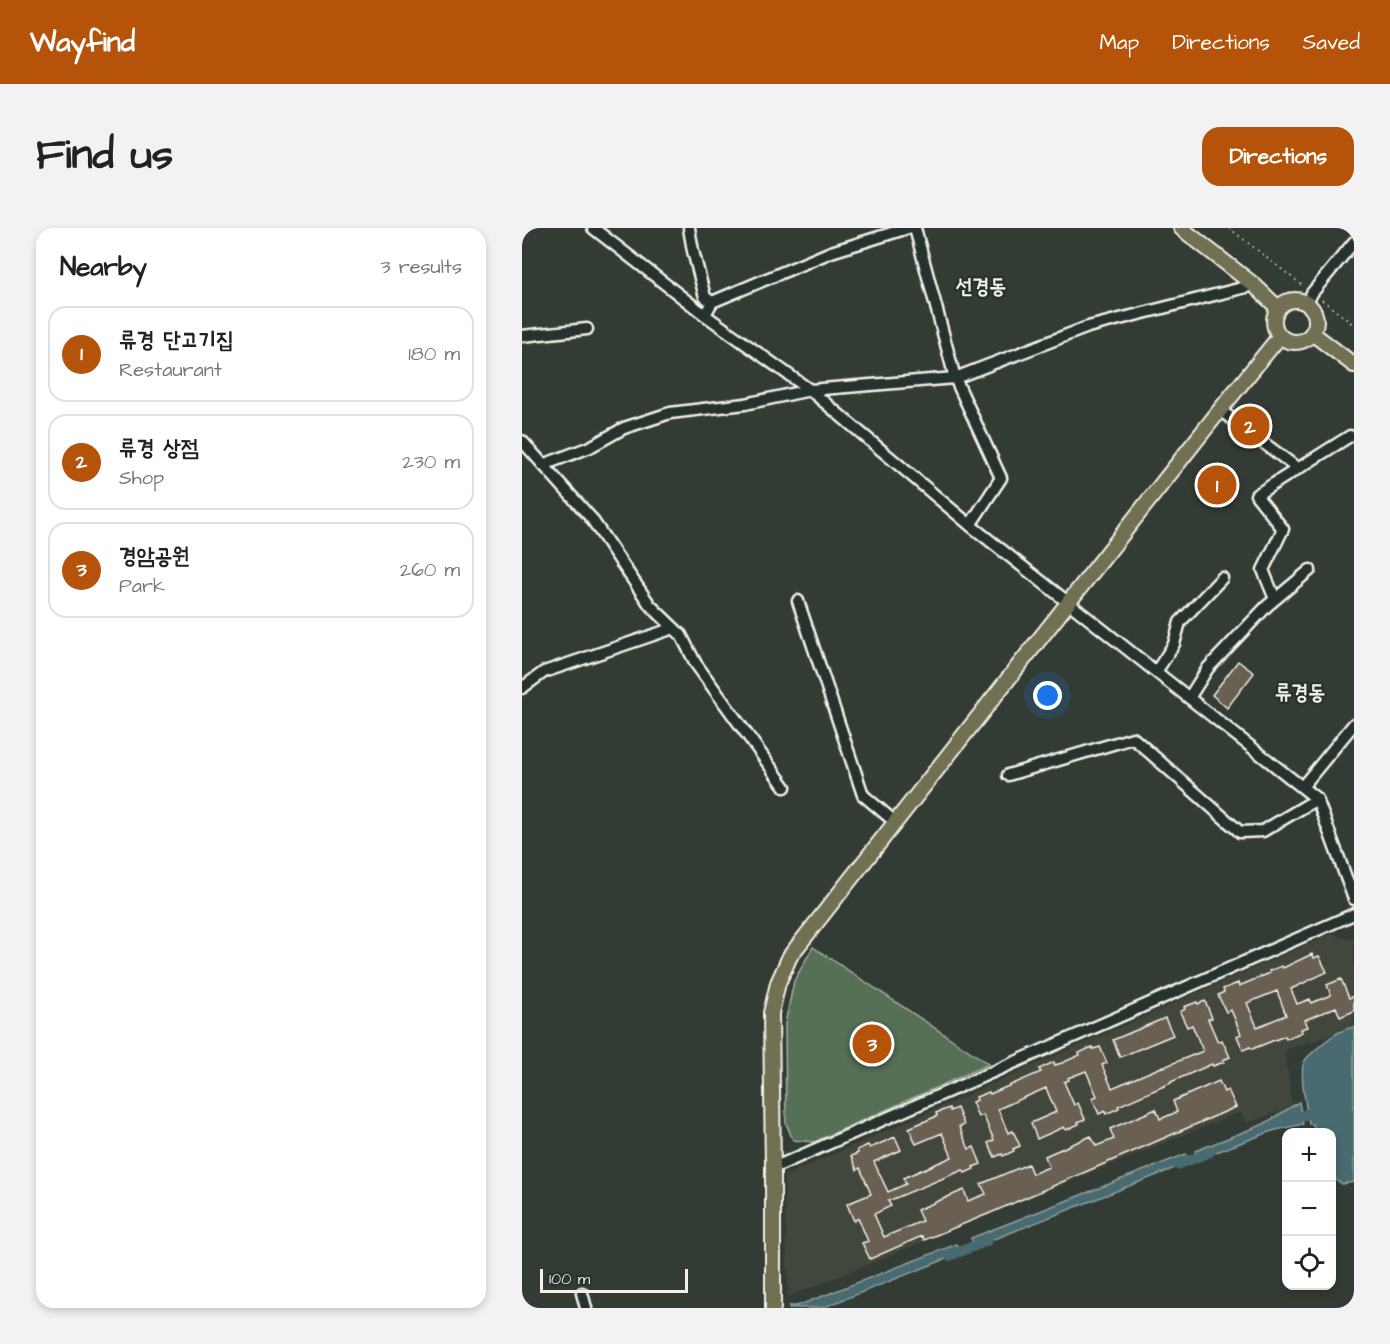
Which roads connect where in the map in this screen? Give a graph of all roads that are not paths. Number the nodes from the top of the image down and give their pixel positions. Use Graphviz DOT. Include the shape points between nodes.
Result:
graph roads {
  1 [pos="593,228"];
  2 [pos="689,228"];
  3 [pos="908,228"];
  4 [pos="915,228"];
  5 [pos="1181,228"];
  6 [pos="1354,242"];
  7 [pos="1254,285"];
  8 [pos="1310,298"];
  9 [pos="712,302"];
  10 [pos="1278,308"];
  11 [pos="705,315"];
  12 [pos="587,329"];
  13 [pos="1312,333"];
  14 [pos="522,336"];
  15 [pos="1280,336"];
  16 [pos="1354,365"];
  17 [pos="955,378"];
  18 [pos="810,390"];
  19 [pos="1220,410"];
  20 [pos="1350,436"];
  21 [pos="522,441"];
  22 [pos="543,465"];
  23 [pos="1298,468"];
  24 [pos="970,525"];
  25 [pos="1310,570"];
  26 [pos="1222,578"];
  27 [pos="1275,599"];
  28 [pos="798,601"];
  29 [pos="1068,603"];
  30 [pos="674,628"];
  31 [pos="1156,672"];
  32 [pos="522,688"];
  33 [pos="1189,698"];
  34 [pos="1354,724"];
  35 [pos="1008,775"];
  36 [pos="1302,787"];
  37 [pos="785,788"];
  38 [pos="1317,799"];
  39 [pos="896,822"];
  40 [pos="1354,899"];
  41 [pos="1354,914"];
  42 [pos="773,1168"];
  43 [pos="582,1293"];
  44 [pos="586,1308"];
  45 [pos="773,1308"];
  1 -- 11 [label="street"];
  2 -- 9 [label="street" via="705,297"];
  3 -- 9 [label="street" via="831,252"];
  4 -- 17 [label="street"];
  5 -- 7 [label="main road"];
  6 -- 8 [label="street"];
  7 -- 10 [label="main road"];
  7 -- 17 [label="street" via="1088,327"];
  8 -- 10 [label="main road" via="1288,300"];
  8 -- 13 [label="main road" via="1316,321"];
  9 -- 11 [label="street"];
  10 -- 15 [label="main road" via="1274,320"];
  11 -- 18 [label="street"];
  12 -- 14 [label="street"];
  13 -- 15 [label="main road" via="1301,341 1288,341"];
  13 -- 16 [label="main road"];
  15 -- 19 [label="main road"];
  17 -- 18 [label="street"];
  17 -- 24 [label="street" via="1001,478"];
  18 -- 22 [label="street" via="746,404 670,413 624,428 590,447"];
  18 -- 24 [label="street"];
  19 -- 23 [label="street"];
  19 -- 29 [label="main road"];
  20 -- 23 [label="street"];
  21 -- 22 [label="street"];
  22 -- 30 [label="street" via="591,518 650,605"];
  23 -- 27 [label="street" via="1256,495 1283,529 1263,570"];
  24 -- 29 [label="street"];
  25 -- 27 [label="street"];
  26 -- 31 [label="street" via="1180,622 1174,644"];
  27 -- 33 [label="street" via="1208,668"];
  28 -- 39 [label="street" via="863,795"];
  29 -- 31 [label="street"];
  29 -- 39 [label="main road"];
  30 -- 32 [label="street" via="544,672"];
  30 -- 37 [label="street"];
  31 -- 33 [label="street"];
  33 -- 36 [label="street"];
  34 -- 36 [label="street"];
  35 -- 38 [label="street" via="1133,738 1240,832 1263,831"];
  36 -- 38 [label="street"];
  38 -- 40 [label="street"];
  39 -- 42 [label="main road" via="790,956 778,983 771,1013"];
  41 -- 42 [label="street"];
  42 -- 45 [label="main road"];
  43 -- 44 [label="street"];
}
